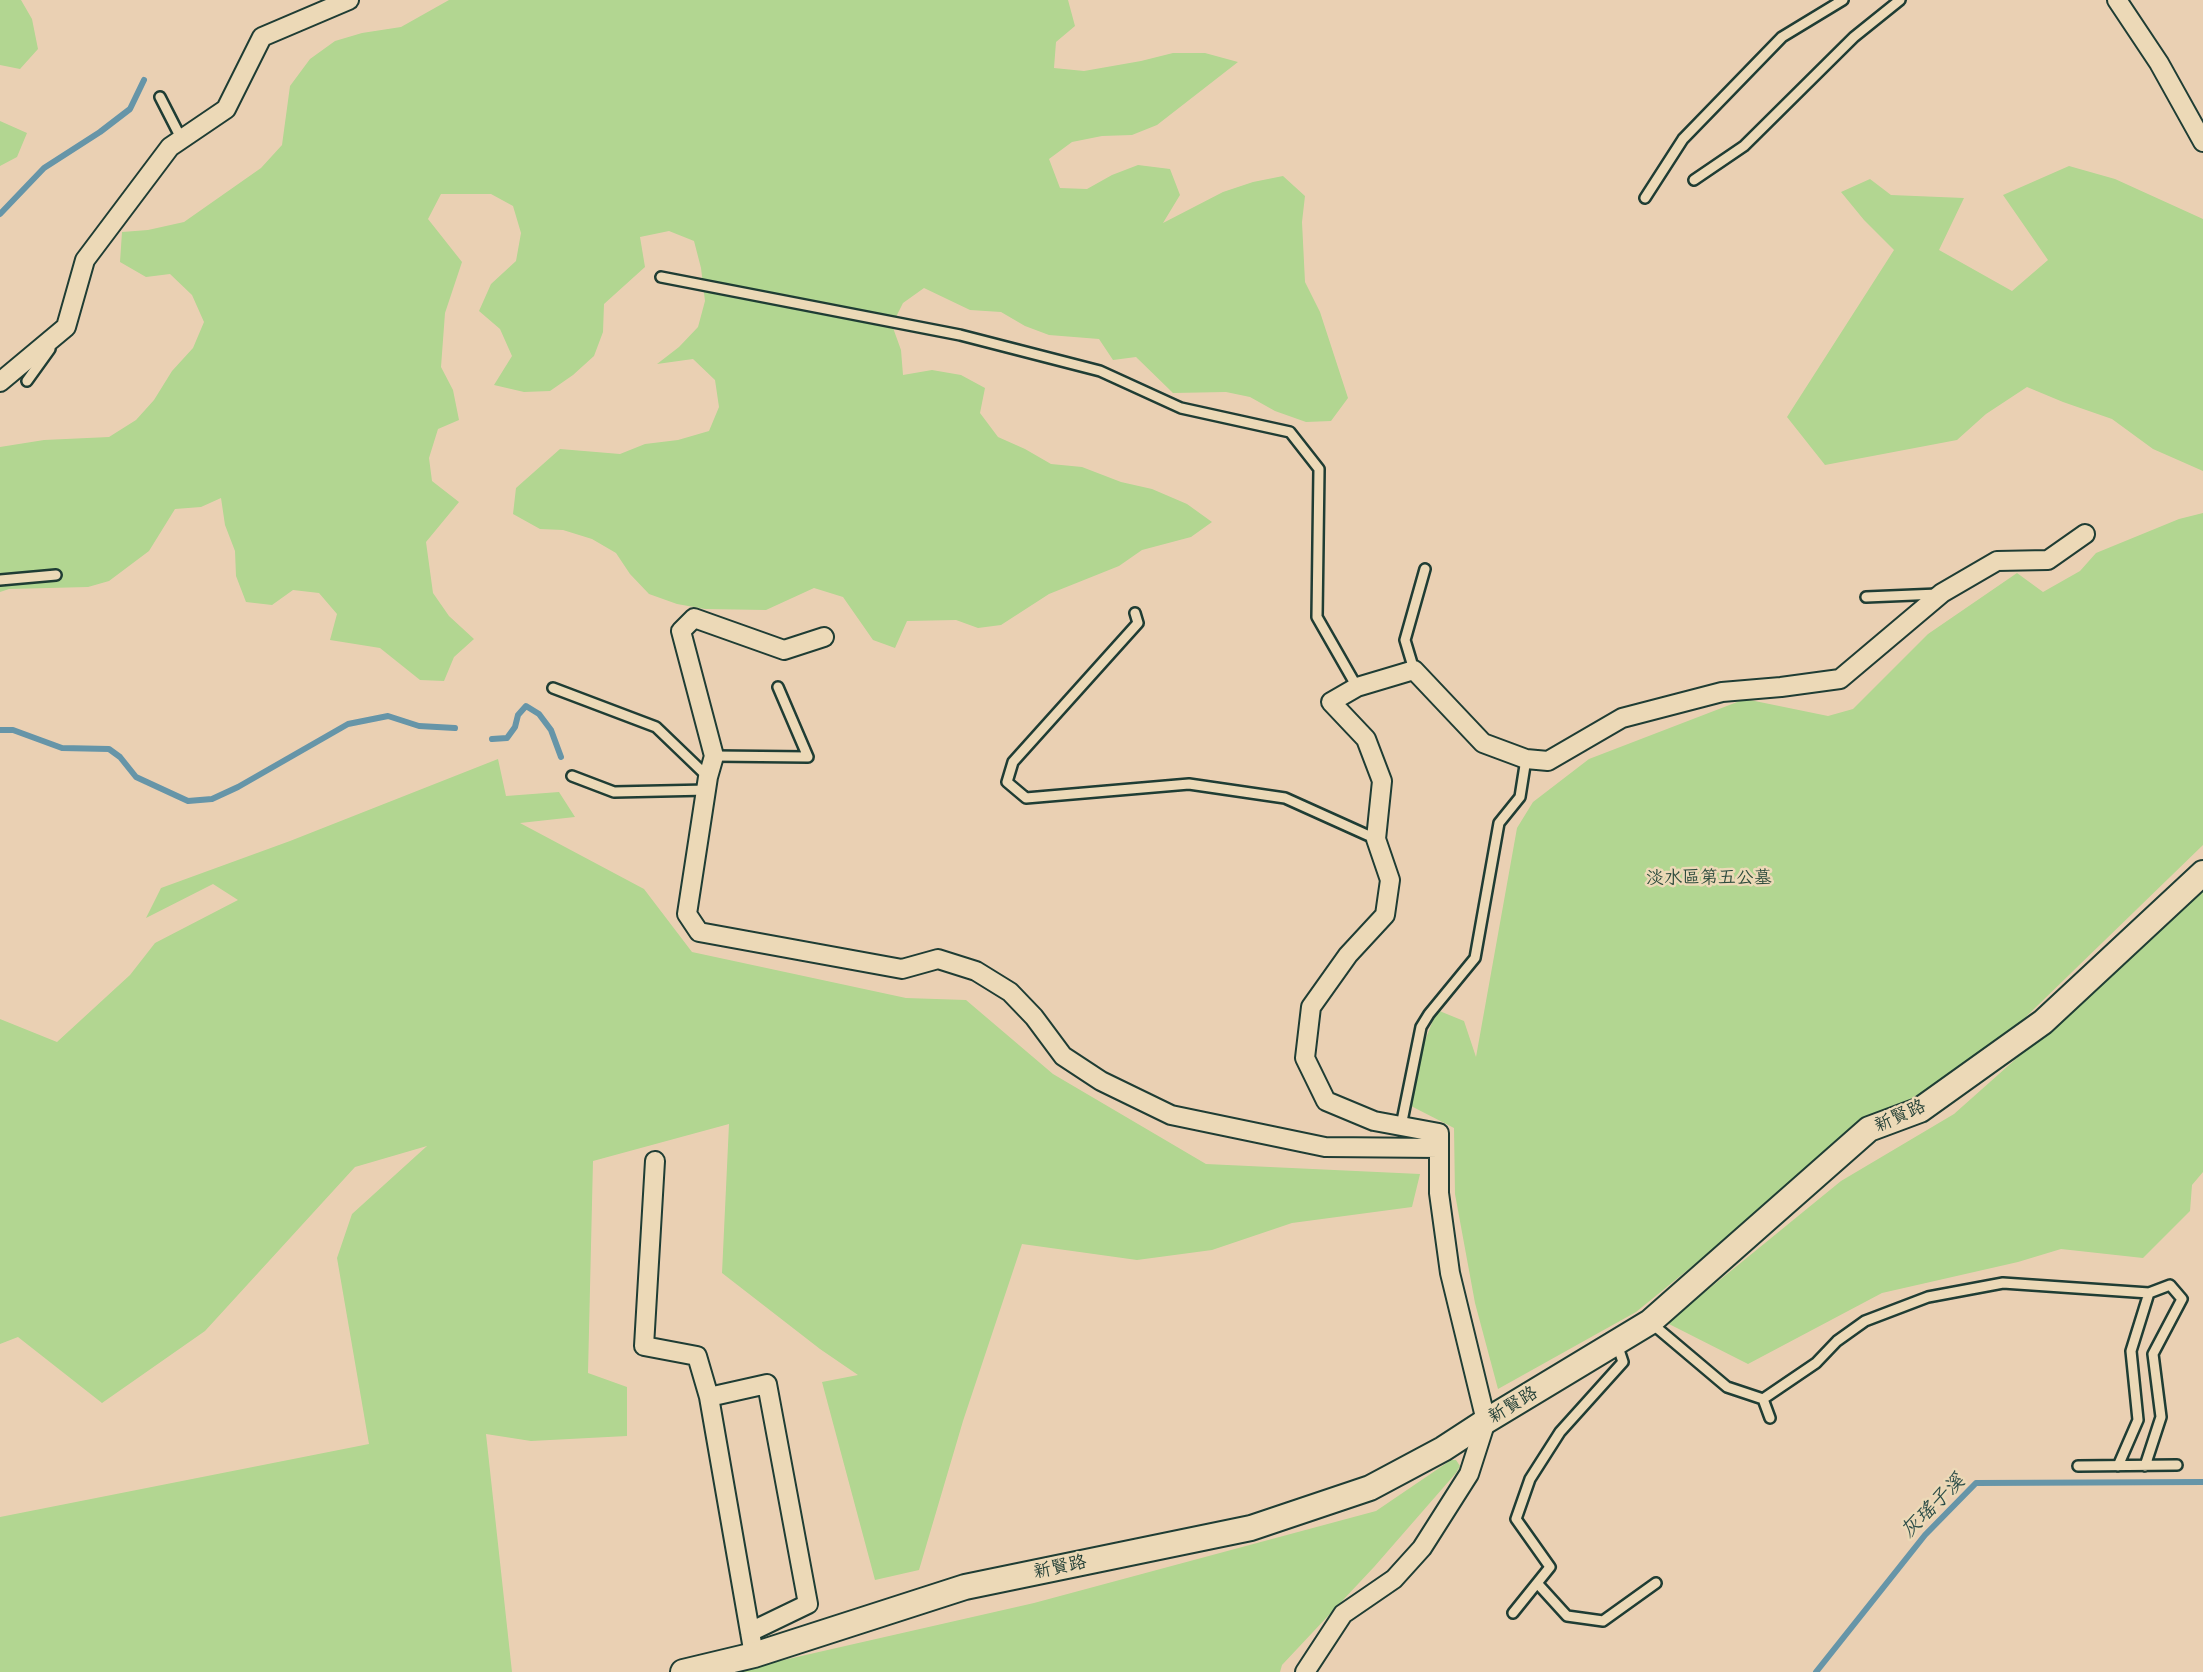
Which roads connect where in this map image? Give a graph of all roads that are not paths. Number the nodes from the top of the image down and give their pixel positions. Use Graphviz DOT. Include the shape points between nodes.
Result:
graph roads {
  1 [pos="349,0"];
  2 [pos="1842,0"];
  3 [pos="1900,0"];
  4 [pos="2116,0"];
  5 [pos="159,97"];
  6 [pos="182,140"];
  7 [pos="2203,142"];
  8 [pos="1694,180"];
  9 [pos="1645,198"];
  10 [pos="661,277"];
  11 [pos="66,327"];
  12 [pos="27,381"];
  13 [pos="0,382"];
  14 [pos="2085,534"];
  15 [pos="1425,569"];
  16 [pos="56,575"];
  17 [pos="0,580"];
  18 [pos="1942,593"];
  19 [pos="1866,597"];
  20 [pos="1135,613"];
  21 [pos="825,637"];
  22 [pos="1414,670"];
  23 [pos="778,687"];
  24 [pos="1357,687"];
  25 [pos="553,688"];
  26 [pos="714,756"];
  27 [pos="1526,759"];
  28 [pos="572,776"];
  29 [pos="708,784"];
  30 [pos="1376,839"];
  31 [pos="2203,873"];
  32 [pos="1401,1126"];
  33 [pos="1439,1148"];
  34 [pos="655,1161"];
  35 [pos="2150,1293"];
  36 [pos="1650,1322"];
  37 [pos="1617,1344"];
  38 [pos="709,1397"];
  39 [pos="1763,1399"];
  40 [pos="1770,1418"];
  41 [pos="1485,1421"];
  42 [pos="2078,1466"];
  43 [pos="2118,1466"];
  44 [pos="2145,1466"];
  45 [pos="2177,1466"];
  46 [pos="1537,1583"];
  47 [pos="1656,1583"];
  48 [pos="1512,1613"];
  49 [pos="752,1643"];
  50 [pos="683,1672"];
  51 [pos="1305,1672"];
  1 -- 6 [label="street" via="261,37 226,109"];
  2 -- 9 [label="lane" via="1782,37 1683,139"];
  3 -- 8 [label="lane" via="1854,37 1744,146"];
  4 -- 7 [label="street" via="2159,63"];
  5 -- 6 [label="lane"];
  6 -- 11 [label="street" via="170,147 85,260"];
  10 -- 24 [label="lane" via="960,335 1100,371 1181,408 1290,432 1319,469 1317,616"];
  11 -- 12 [label="lane"];
  11 -- 13 [label="street"];
  14 -- 18 [label="street" via="2048,561 1997,561"];
  15 -- 22 [label="lane" via="1405,640"];
  16 -- 17 [label="lane"];
  18 -- 19 [label="lane"];
  18 -- 27 [label="street" via="1840,679 1722,692 1622,718 1548,761"];
  20 -- 30 [label="lane" via="1138,623 1013,762 1007,782 1026,798 1189,784 1285,798"];
  21 -- 26 [label="street" via="784,650 694,618 681,631"];
  22 -- 24 [label="street"];
  22 -- 27 [label="street" via="1483,743"];
  23 -- 26 [label="lane" via="808,757"];
  24 -- 30 [label="street" via="1331,702 1366,739 1382,781"];
  25 -- 29 [label="lane" via="656,727"];
  26 -- 29 [label="street"];
  27 -- 32 [label="lane" via="1520,797 1499,823 1474,958 1421,1027"];
  28 -- 29 [label="lane" via="614,792"];
  29 -- 33 [label="street" via="687,914 699,932 902,969 938,959 976,971 1010,992 1063,1056 1101,1082 1171,1115 1325,1147"];
  30 -- 32 [label="street" via="1390,880 1385,915 1348,955 1311,1007 1305,1058 1326,1101 1374,1121"];
  31 -- 36 [label="street, 新賢路" via="2043,1022 1920,1110 1869,1129"];
  32 -- 33 [label="street" via="1439,1133"];
  33 -- 41 [label="street" via="1439,1193 1450,1273"];
  34 -- 38 [label="street" via="644,1346 697,1356"];
  35 -- 39 [label="lane" via="2003,1283 1928,1296 1866,1321 1837,1341 1816,1363"];
  35 -- 43 [label="lane" via="2131,1351 2138,1420"];
  35 -- 44 [label="lane" via="2169,1285 2182,1299 2153,1354 2161,1417"];
  36 -- 37 [label="street, 新賢路"];
  36 -- 39 [label="lane" via="1727,1386"];
  37 -- 41 [label="street, 新賢路"];
  37 -- 46 [label="lane" via="1623,1362 1560,1432 1530,1479 1516,1519 1550,1567"];
  38 -- 49 [label="street"];
  38 -- 49 [label="street" via="767,1384 808,1604"];
  39 -- 40 [label="lane"];
  41 -- 49 [label="street, 新賢路" via="1443,1449 1370,1488 1251,1528 965,1587"];
  41 -- 51 [label="street" via="1469,1474 1422,1548 1394,1579 1343,1614"];
  42 -- 43 [label="lane"];
  43 -- 44 [label="lane"];
  44 -- 45 [label="lane"];
  46 -- 47 [label="lane" via="1567,1616 1603,1621"];
  46 -- 48 [label="lane"];
  49 -- 50 [label="street, 新賢路"];
}
